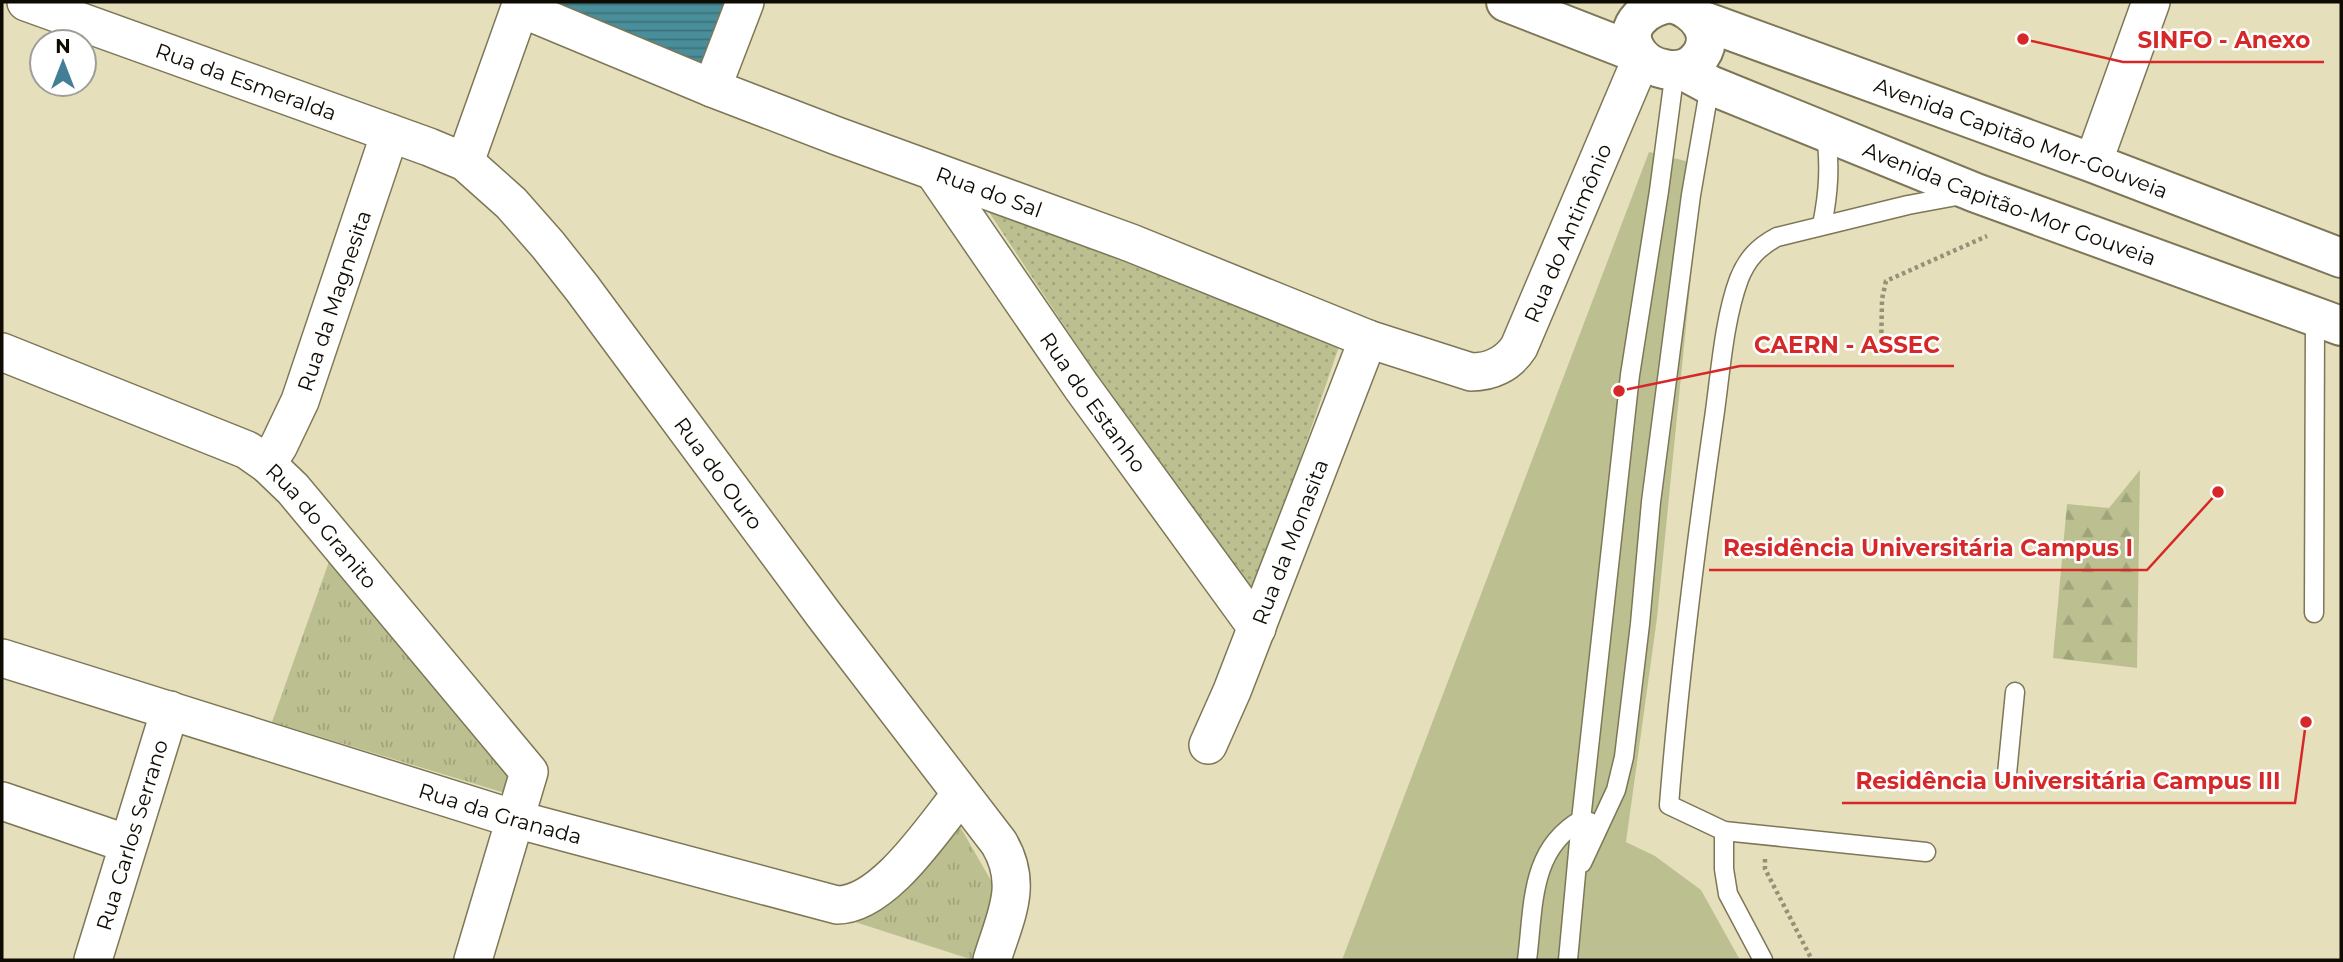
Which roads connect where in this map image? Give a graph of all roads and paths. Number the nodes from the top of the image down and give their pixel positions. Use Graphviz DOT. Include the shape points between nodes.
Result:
graph roads {
  1 [pos="29,2"];
  2 [pos="745,2"];
  3 [pos="1506,2"];
  4 [pos="2151,2"];
  5 [pos="522,5"];
  6 [pos="1680,7"];
  7 [pos="1669,67"];
  8 [pos="712,88"];
  9 [pos="1826,132"];
  10 [pos="390,133"];
  11 [pos="465,162"];
  12 [pos="2093,163"];
  13 [pos="934,172"];
  14 [pos="1976,193"];
  15 [pos="1822,225"];
  16 [pos="1996,232"];
  17 [pos="2341,258"];
  18 [pos="2328,322"];
  19 [pos="1368,339"];
  20 [pos="2,352"];
  21 [pos="1881,354"];
  22 [pos="1459,369"];
  23 [pos="267,464"];
  24 [pos="2314,613"];
  25 [pos="1257,628"];
  26 [pos="2,658"];
  27 [pos="2015,692"];
  28 [pos="170,710"];
  29 [pos="1208,745"];
  30 [pos="2007,775"];
  31 [pos="961,794"];
  32 [pos="2,801"];
  33 [pos="515,819"];
  34 [pos="1581,820"];
  35 [pos="1600,824"];
  36 [pos="1724,831"];
  37 [pos="1766,834"];
  38 [pos="128,844"];
  39 [pos="1926,852"];
  40 [pos="1577,873"];
  41 [pos="93,960"];
  42 [pos="473,960"];
  43 [pos="992,960"];
  44 [pos="1527,960"];
  45 [pos="1568,960"];
  46 [pos="1763,960"];
  47 [pos="1812,960"];
  1 -- 10 [label="street, Rua da Esmeralda"];
  2 -- 8 [label="street"];
  3 -- 7 [label="main road"];
  4 -- 12 [label="street"];
  5 -- 8 [label="street, Rua do Sal"];
  5 -- 11 [label="street"];
  6 -- 7 [label="main road" via="1704,32 1702,52 1699,59"];
  6 -- 7 [label="main road" via="1645,11 1634,27 1633,43"];
  6 -- 12 [label="main road, Avenida Capitão Mor-Gouveia"];
  7 -- 9 [label="main road, Avenida Capitão-Mor Gouveia"];
  7 -- 22 [label="street, Rua do Antimônio" via="1519,347 1508,360 1492,368 1478,372"];
  7 -- 34 [label="lane" via="1659,191 1630,375"];
  7 -- 35 [label="lane" via="1691,195 1624,757 1616,790"];
  8 -- 13 [label="street, Rua do Sal"];
  9 -- 14 [label="main road, Avenida Capitão-Mor Gouveia"];
  9 -- 15 [label="lane" via="1829,192"];
  10 -- 11 [label="street, Rua da Esmeralda"];
  10 -- 23 [label="street, Rua da Magnesita" via="300,401"];
  11 -- 31 [label="street, Rua do Ouro" via="511,203 582,288"];
  12 -- 17 [label="main road, Avenida Capitão Mor-Gouveia"];
  13 -- 19 [label="street, Rua do Sal" via="1131,243"];
  13 -- 25 [label="street, Rua do Estanho"];
  14 -- 15 [label="lane"];
  14 -- 18 [label="main road, Avenida Capitão-Mor Gouveia"];
  15 -- 36 [label="lane" via="1777,237 1758,248 1739,279 1731,306 1705,483 1669,805"];
  16 -- 21 [label="path" via="1886,281"];
  18 -- 24 [label="lane"];
  19 -- 22 [label="street, Rua do Sal"];
  19 -- 25 [label="street, Rua da Monasita"];
  20 -- 23 [label="street, Rua do Granito" via="211,434"];
  23 -- 33 [label="street, Rua do Granito" via="293,489 529,772"];
  25 -- 29 [label="street, Rua da Monasita"];
  26 -- 28 [label="street, Rua da Granada"];
  27 -- 30 [label="lane"];
  28 -- 33 [label="street, Rua da Granada"];
  28 -- 38 [label="street, Rua Carlos Serrano"];
  31 -- 33 [label="street, Rua da Granada" via="880,888 843,905"];
  31 -- 43 [label="street, Rua do Ouro" via="1005,854 1011,871 1010,902"];
  32 -- 38 [label="street"];
  33 -- 42 [label="street"];
  34 -- 35 [label="lane"];
  34 -- 40 [label="lane"];
  34 -- 44 [label="lane" via="1560,835 1544,857"];
  35 -- 40 [label="lane"];
  36 -- 37 [label="lane"];
  36 -- 46 [label="lane" via="1728,894"];
  37 -- 39 [label="lane"];
  37 -- 47 [label="path" via="1765,869"];
  38 -- 41 [label="street, Rua Carlos Serrano"];
  40 -- 45 [label="lane"];
}
